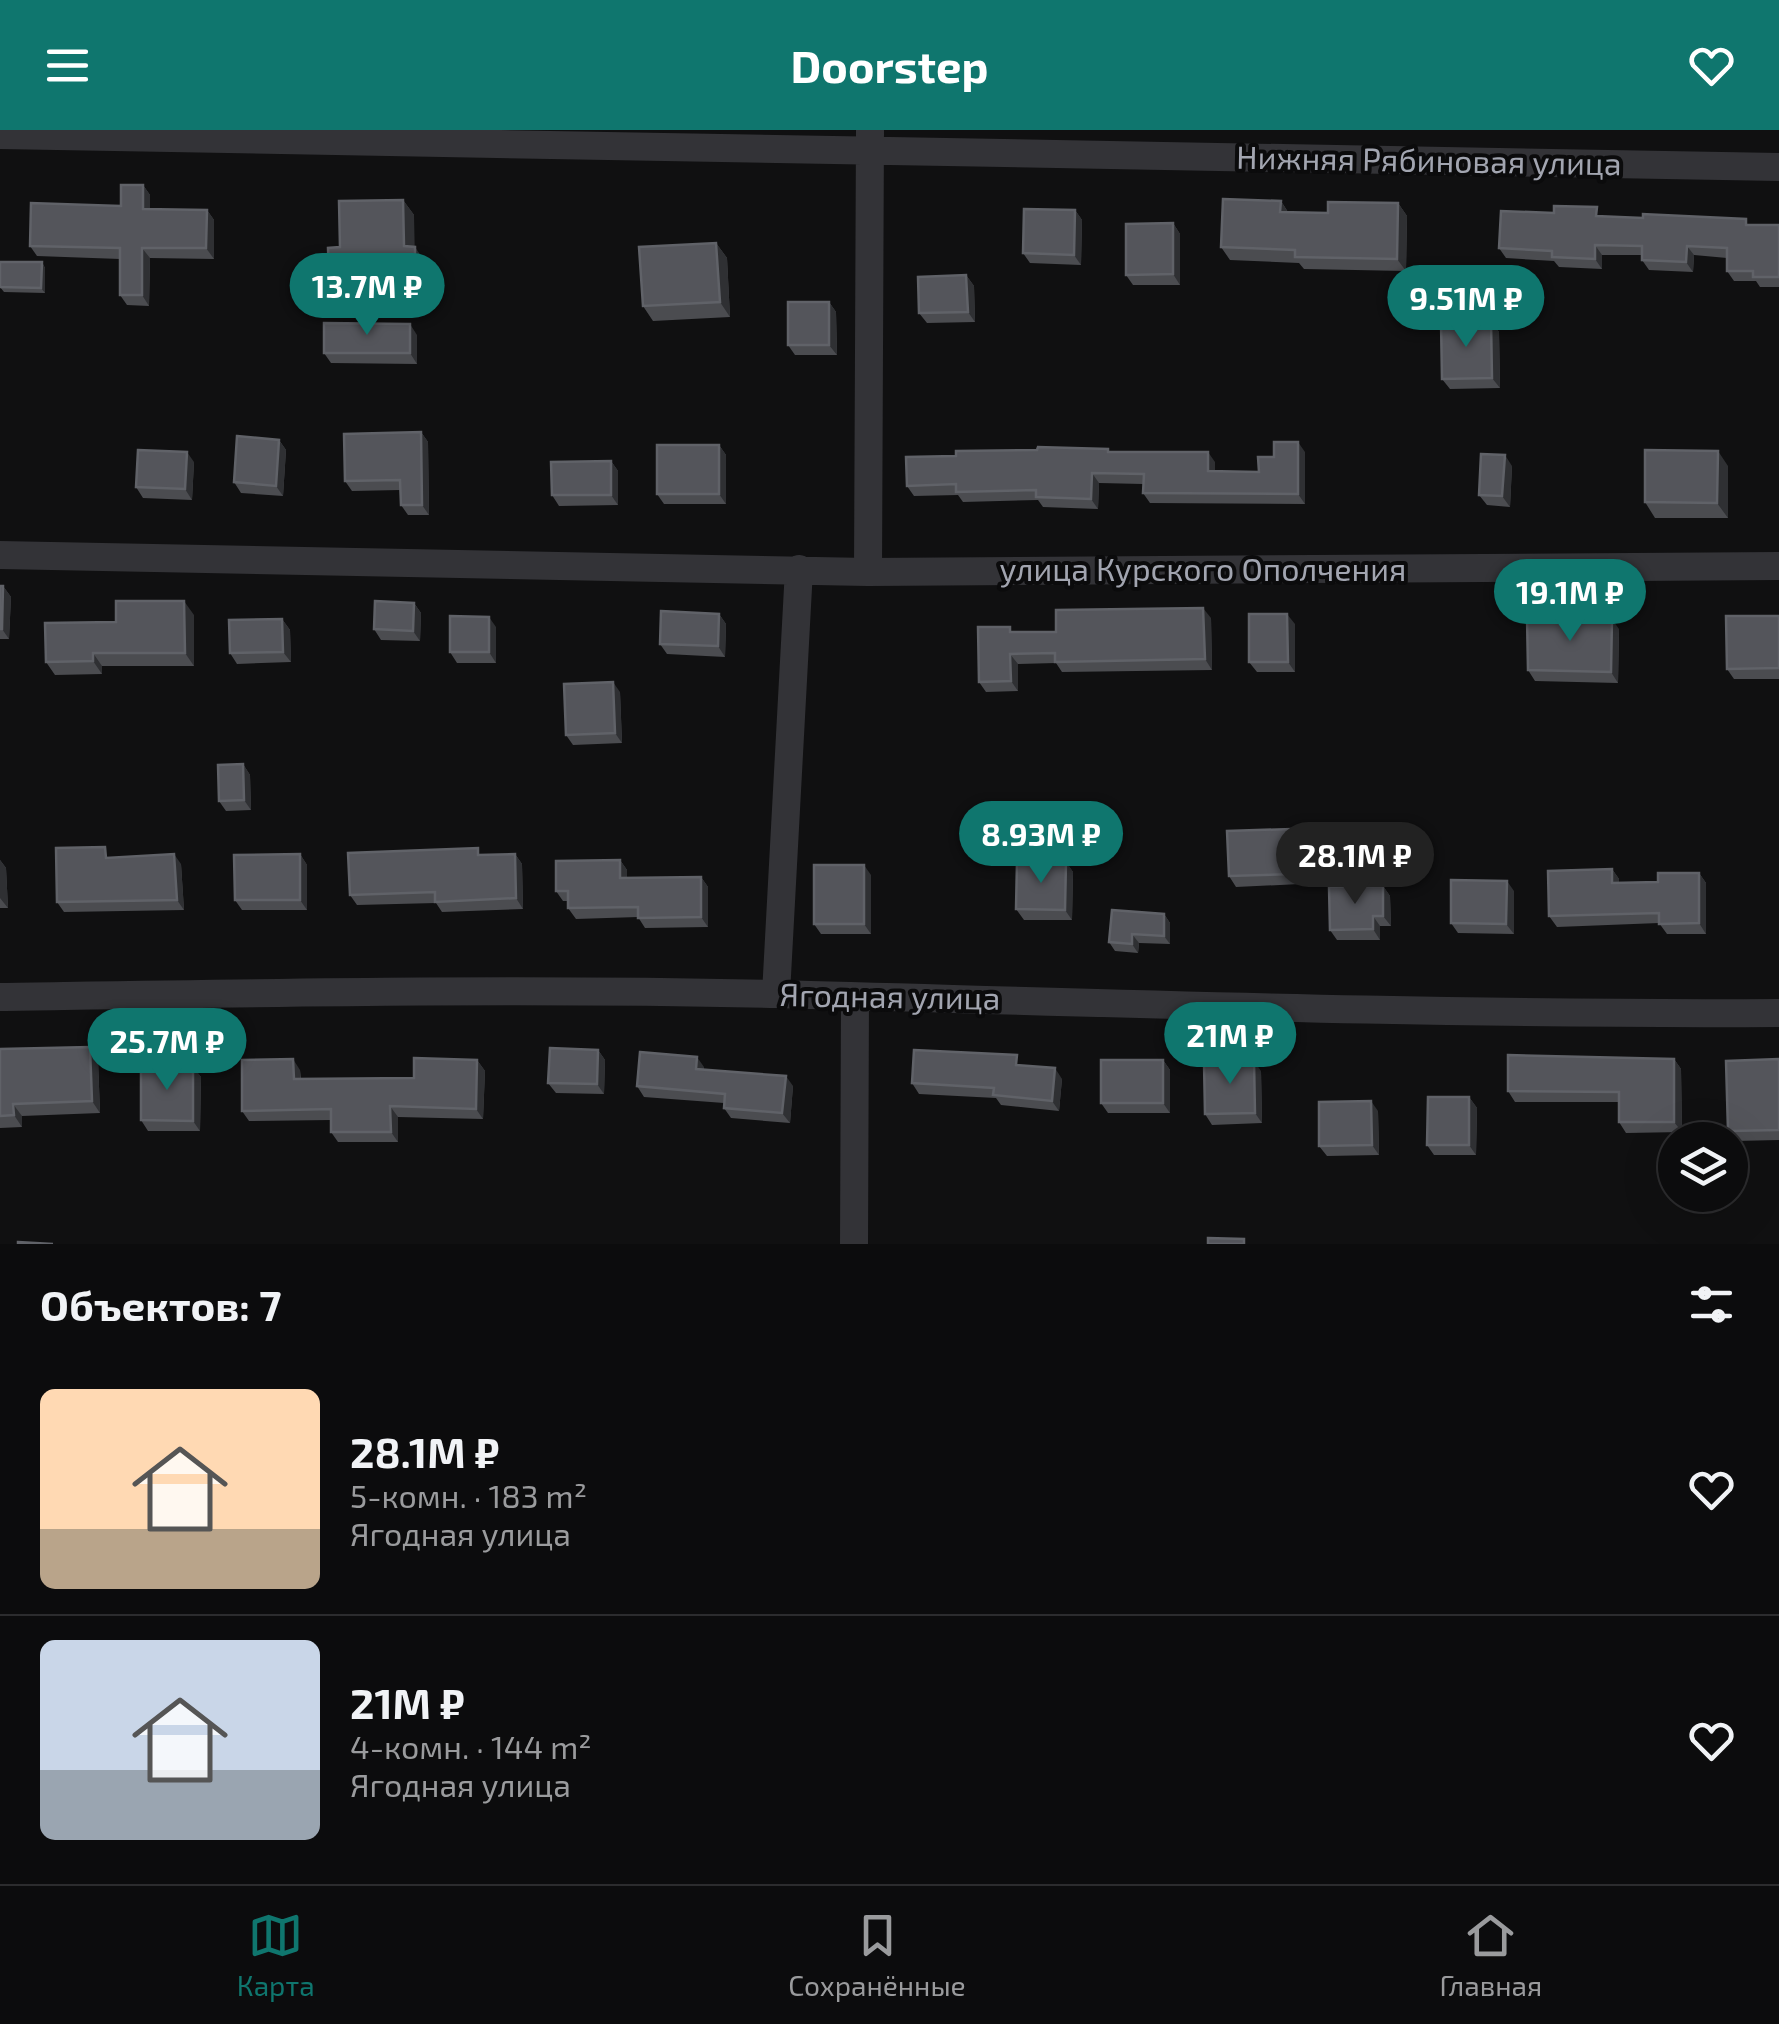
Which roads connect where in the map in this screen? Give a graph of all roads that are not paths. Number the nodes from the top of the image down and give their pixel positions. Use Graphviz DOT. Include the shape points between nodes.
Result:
graph roads {
  1 [pos="0,135"];
  2 [pos="870,141"];
  3 [pos="1779,166"];
  4 [pos="0,555"];
  5 [pos="1779,566"];
  6 [pos="799,569"];
  7 [pos="868,572"];
  8 [pos="776,994"];
  9 [pos="0,997"];
  10 [pos="855,997"];
  11 [pos="1779,1014"];
  12 [pos="854,1244"];
  1 -- 2 [label="street, Нижняя Рябиновая улица"];
  2 -- 3 [label="street, Нижняя Рябиновая улица"];
  2 -- 7 [label="street"];
  4 -- 6 [label="street, улица Курского Ополчения"];
  5 -- 7 [label="street, улица Курского Ополчения"];
  6 -- 7 [label="street, улица Курского Ополчения"];
  6 -- 8 [label="street"];
  8 -- 9 [label="street, Ягодная улица"];
  8 -- 10 [label="street, Ягодная улица"];
  10 -- 11 [label="street, Ягодная улица"];
  10 -- 12 [label="street"];
}
